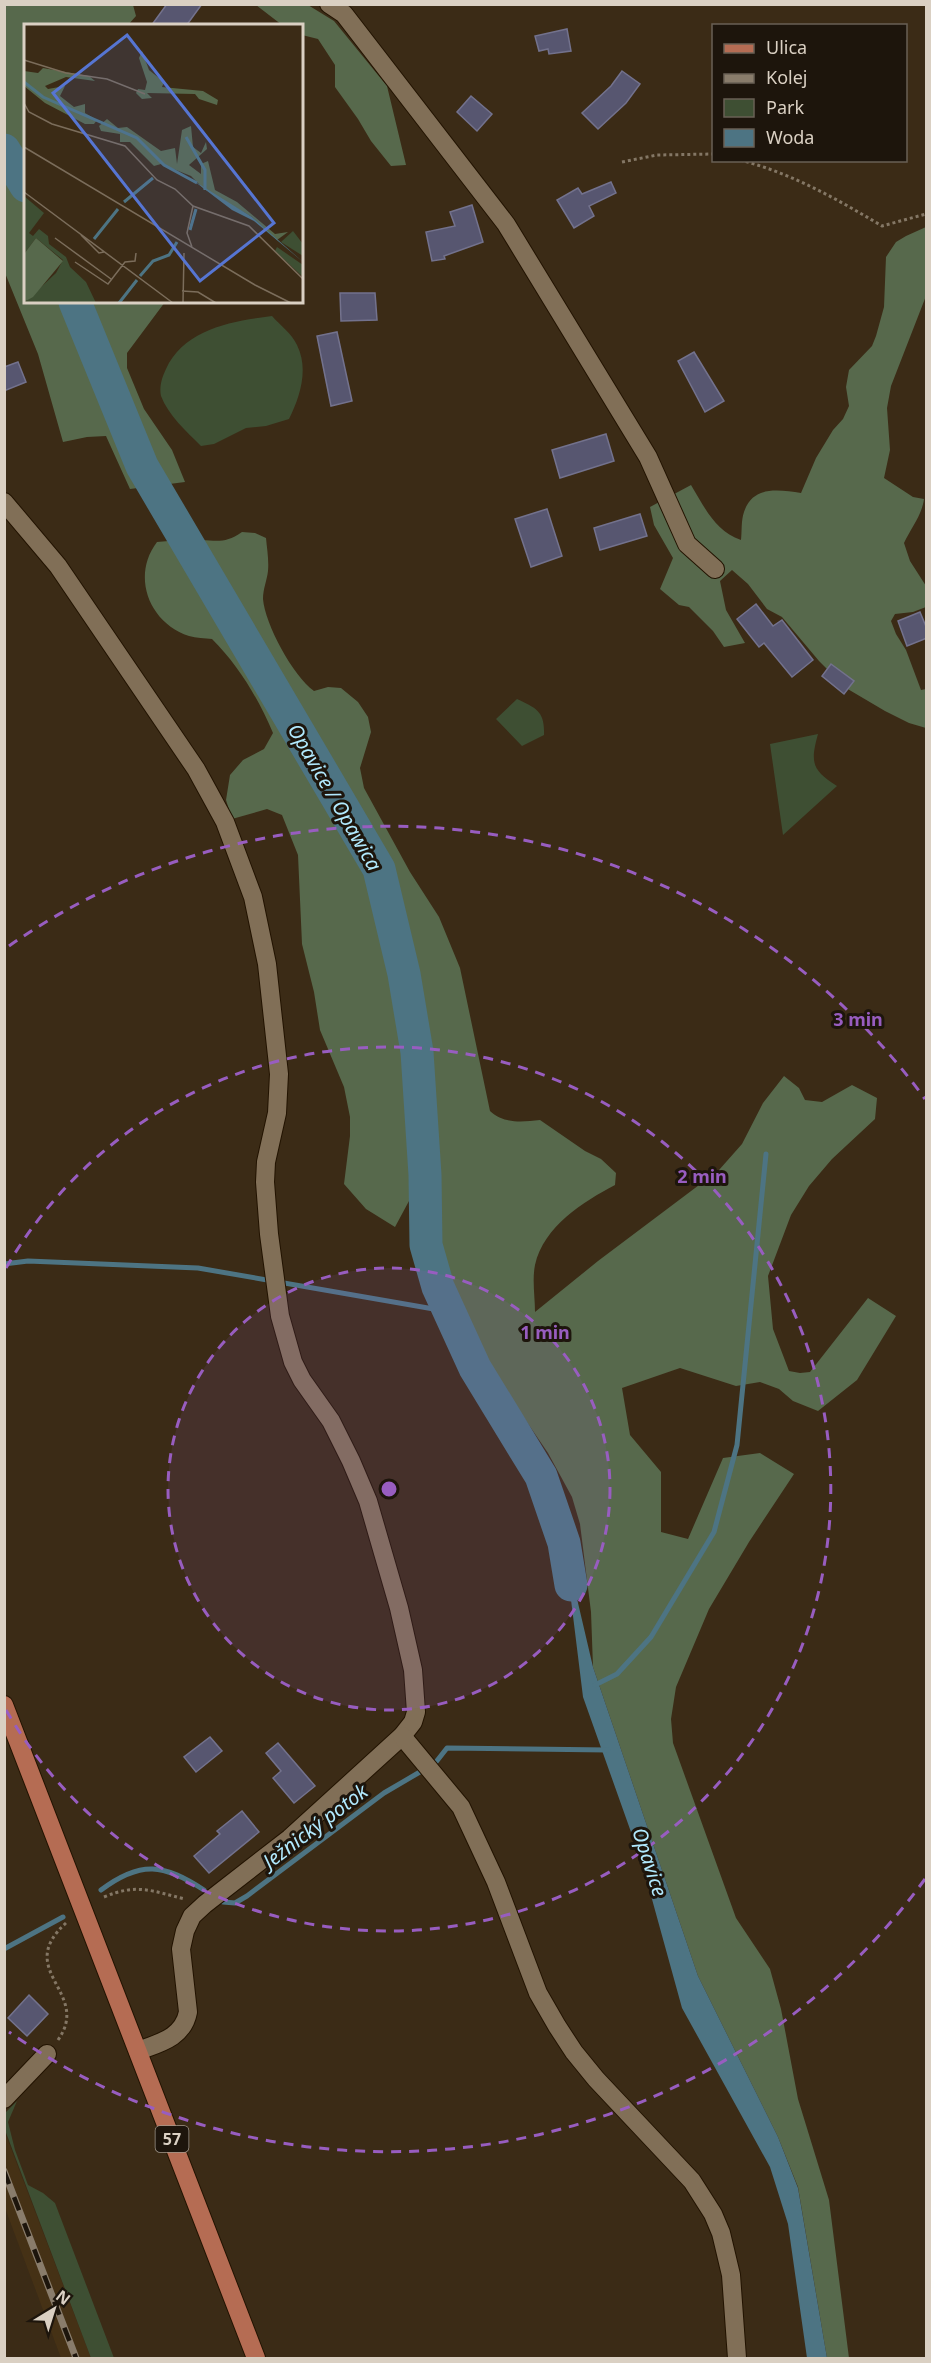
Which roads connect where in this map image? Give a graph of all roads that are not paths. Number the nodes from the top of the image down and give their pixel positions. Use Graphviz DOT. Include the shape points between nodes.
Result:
graph roads {
  1 [pos="329,4"];
  2 [pos="4,502"];
  3 [pos="715,569"];
  4 [pos="4,1705"];
  5 [pos="402,1736"];
  6 [pos="138,2051"];
  7 [pos="46,2054"];
  8 [pos="4,2099"];
  9 [pos="256,2358"];
  10 [pos="738,2358"];
  1 -- 3 [label="street" via="344,14 506,224 648,457 687,544"];
  2 -- 5 [label="street" via="58,567 196,768 225,822 253,897 267,964 279,1074 277,1113 265,1182 282,1325 292,1362 331,1421 368,1501 413,1670 417,1701 413,1722"];
  4 -- 6 [label="main road, 57"];
  5 -- 6 [label="street" via="290,1838 192,1916 182,1939 188,2012 185,2022 172,2037"];
  5 -- 10 [label="street" via="461,1807 496,1882 538,1993 557,2026 596,2079 692,2181 713,2214 731,2275"];
  6 -- 9 [label="main road, 57"];
  7 -- 8 [label="street"];
}
